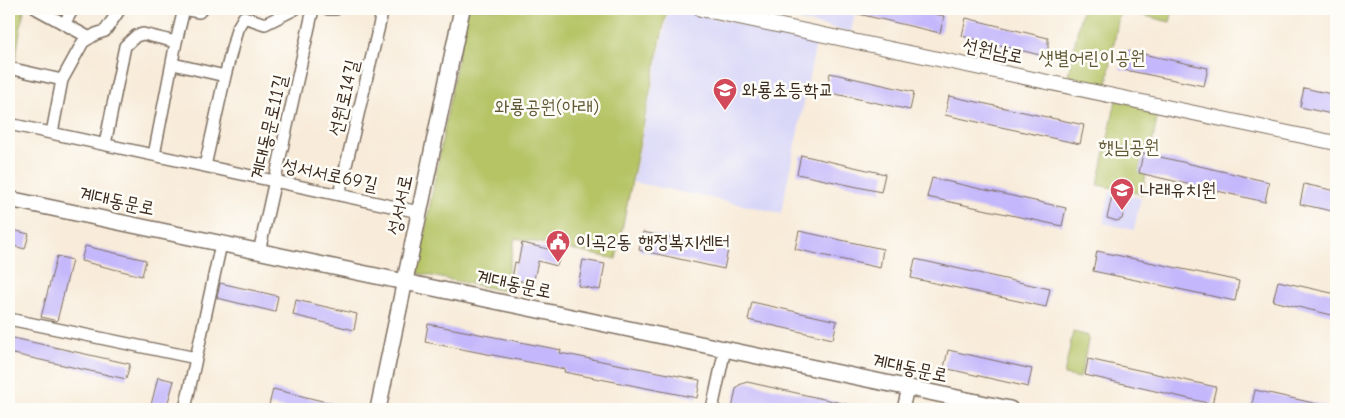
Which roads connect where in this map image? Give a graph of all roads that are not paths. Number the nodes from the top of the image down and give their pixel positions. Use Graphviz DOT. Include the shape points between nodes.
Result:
graph roads {
  1 [pos="37,9"];
  2 [pos="73,9"];
  3 [pos="120,9"];
  4 [pos="184,9"];
  5 [pos="202,9"];
  6 [pos="296,9"];
  7 [pos="313,9"];
  8 [pos="328,9"];
  9 [pos="336,9"];
  10 [pos="383,9"];
  11 [pos="462,9"];
  12 [pos="701,9"];
  13 [pos="243,13"];
  14 [pos="64,24"];
  15 [pos="90,38"];
  16 [pos="176,42"];
  17 [pos="173,64"];
  18 [pos="9,68"];
  19 [pos="225,76"];
  20 [pos="62,80"];
  21 [pos="9,124"];
  22 [pos="52,133"];
  23 [pos="1336,143"];
  24 [pos="105,144"];
  25 [pos="154,155"];
  26 [pos="205,166"];
  27 [pos="275,181"];
  28 [pos="339,195"];
  29 [pos="9,199"];
  30 [pos="419,212"];
  31 [pos="220,244"];
  32 [pos="259,252"];
  33 [pos="404,282"];
  34 [pos="9,319"];
  35 [pos="725,349"];
  36 [pos="196,358"];
  37 [pos="908,388"];
  38 [pos="185,409"];
  39 [pos="378,409"];
  40 [pos="712,409"];
  41 [pos="904,409"];
  42 [pos="1010,409"];
  1 -- 14 [label="street"];
  2 -- 14 [label="street"];
  3 -- 15 [label="street" via="105,31"];
  4 -- 5 [label="street" via="199,12"];
  4 -- 16 [label="street"];
  6 -- 13 [label="street" via="265,24"];
  7 -- 27 [label="street, 계대동문로11길"];
  8 -- 9 [label="street"];
  10 -- 28 [label="street, 선원로14길"];
  11 -- 30 [label="main road, 성서서로"];
  12 -- 23 [label="street, 선원남로"];
  13 -- 19 [label="street"];
  14 -- 15 [label="street"];
  15 -- 20 [label="street" via="83,42"];
  16 -- 17 [label="street"];
  16 -- 24 [label="street" via="143,34 125,46"];
  17 -- 19 [label="street"];
  17 -- 25 [label="street"];
  18 -- 20 [label="street"];
  19 -- 26 [label="street"];
  20 -- 22 [label="street"];
  21 -- 22 [label="street, 성서서로69길"];
  22 -- 24 [label="street, 성서서로69길"];
  24 -- 25 [label="street, 성서서로69길"];
  25 -- 26 [label="street, 성서서로69길"];
  26 -- 27 [label="street, 성서서로69길"];
  27 -- 28 [label="street, 성서서로69길"];
  27 -- 32 [label="street, 계대동문로11길"];
  28 -- 30 [label="street, 성서서로69길"];
  29 -- 31 [label="main road, 계대동문로"];
  30 -- 33 [label="main road, 성서서로"];
  31 -- 32 [label="main road, 계대동문로"];
  31 -- 36 [label="street"];
  32 -- 33 [label="main road, 계대동문로"];
  33 -- 35 [label="main road, 계대동문로"];
  33 -- 39 [label="main road, 성서서로"];
  34 -- 36 [label="street"];
  35 -- 37 [label="main road, 계대동문로"];
  35 -- 40 [label="street"];
  36 -- 38 [label="street"];
  37 -- 41 [label="street"];
  37 -- 42 [label="main road, 계대동문로"];
}
